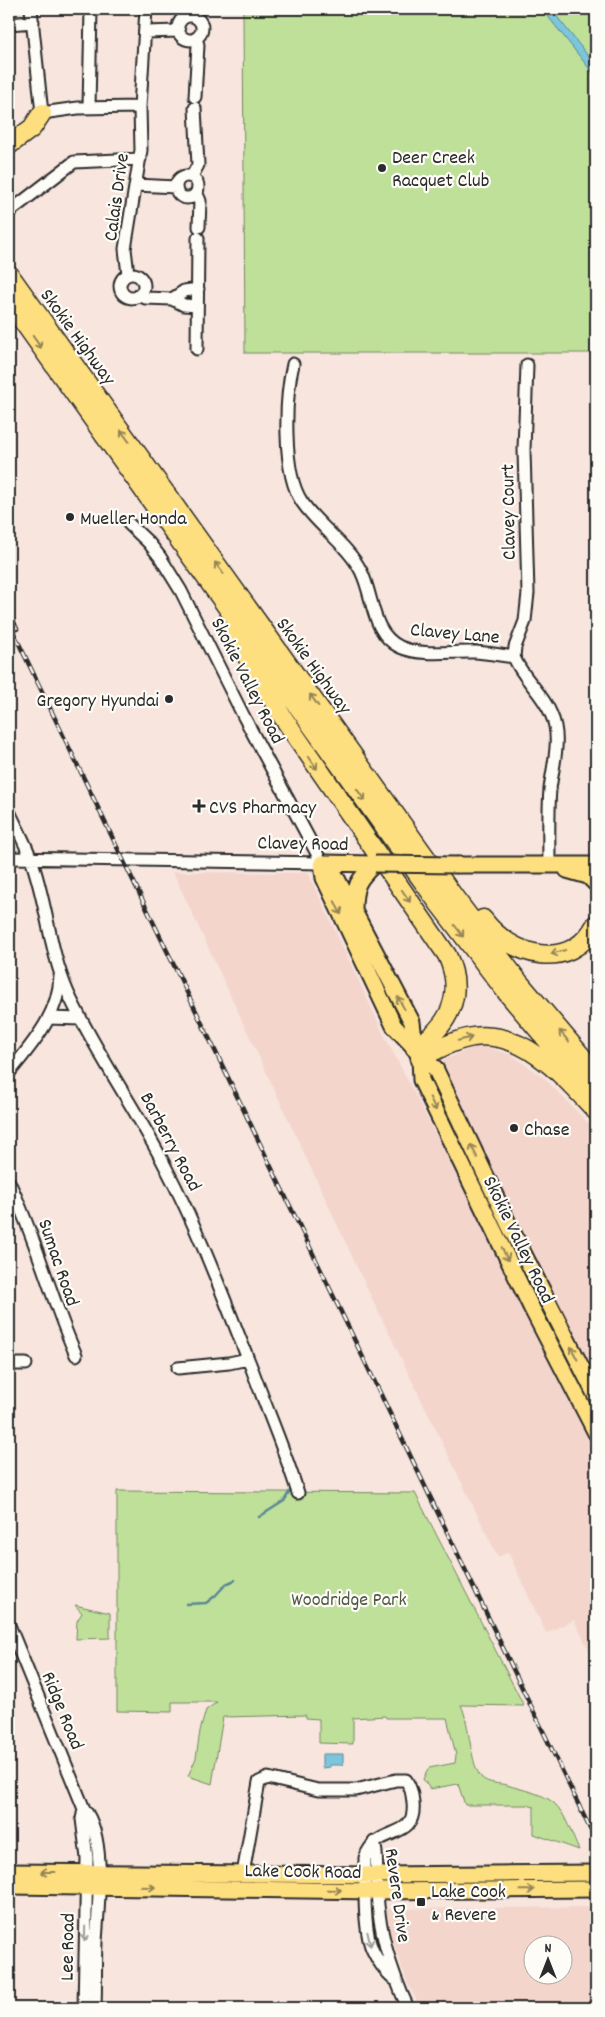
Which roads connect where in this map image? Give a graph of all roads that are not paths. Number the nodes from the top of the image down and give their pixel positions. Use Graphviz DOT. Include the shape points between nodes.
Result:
graph roads {
  1 [pos="32,9"];
  2 [pos="90,9"];
  3 [pos="146,9"];
  4 [pos="198,14"];
  5 [pos="33,22"];
  6 [pos="9,24"];
  7 [pos="179,31"];
  8 [pos="145,32"];
  9 [pos="196,38"];
  10 [pos="140,107"];
  11 [pos="89,108"];
  12 [pos="42,113"];
  13 [pos="9,131"];
  14 [pos="9,145"];
  15 [pos="140,159"];
  16 [pos="192,176"];
  17 [pos="136,185"];
  18 [pos="176,187"];
  19 [pos="196,194"];
  20 [pos="9,212"];
  21 [pos="9,274"];
  22 [pos="128,274"];
  23 [pos="198,289"];
  24 [pos="140,294"];
  25 [pos="172,299"];
  26 [pos="9,302"];
  27 [pos="197,306"];
  28 [pos="197,349"];
  29 [pos="293,364"];
  30 [pos="527,365"];
  31 [pos="129,524"];
  32 [pos="170,527"];
  33 [pos="514,657"];
  34 [pos="341,738"];
  35 [pos="9,811"];
  36 [pos="9,858"];
  37 [pos="31,859"];
  38 [pos="322,863"];
  39 [pos="375,864"];
  40 [pos="596,865"];
  41 [pos="550,866"];
  42 [pos="596,884"];
  43 [pos="354,912"];
  44 [pos="596,924"];
  45 [pos="60,972"];
  46 [pos="49,1018"];
  47 [pos="81,1019"];
  48 [pos="418,1053"];
  49 [pos="9,1072"];
  50 [pos="596,1073"];
  51 [pos="596,1098"];
  52 [pos="596,1111"];
  53 [pos="9,1182"];
  54 [pos="76,1355"];
  55 [pos="248,1359"];
  56 [pos="9,1364"];
  57 [pos="26,1364"];
  58 [pos="178,1368"];
  59 [pos="594,1391"];
  60 [pos="576,1394"];
  61 [pos="596,1433"];
  62 [pos="298,1493"];
  63 [pos="9,1625"];
  64 [pos="9,1872"];
  65 [pos="596,1873"];
  66 [pos="243,1874"];
  67 [pos="371,1874"];
  68 [pos="93,1879"];
  69 [pos="9,1886"];
  70 [pos="596,1890"];
  71 [pos="371,1891"];
  72 [pos="84,2008"];
  73 [pos="95,2008"];
  74 [pos="408,2008"];
  1 -- 5 [label="street"];
  2 -- 11 [label="street"];
  3 -- 8 [label="street, Calais Drive"];
  4 -- 7 [label="street" via="185,18 179,24"];
  4 -- 9 [label="street" via="201,30"];
  5 -- 6 [label="street"];
  5 -- 12 [label="street"];
  7 -- 8 [label="street"];
  7 -- 9 [label="street" via="186,39"];
  8 -- 10 [label="street, Calais Drive"];
  9 -- 16 [label="street" via="198,164"];
  10 -- 11 [label="street"];
  10 -- 15 [label="street, Calais Drive"];
  11 -- 12 [label="street"];
  12 -- 13 [label="highway" via="24,119"];
  12 -- 14 [label="highway" via="32,128"];
  15 -- 17 [label="street, Calais Drive"];
  15 -- 20 [label="street" via="74,162"];
  16 -- 18 [label="street" via="181,177"];
  16 -- 19 [label="street" via="198,182"];
  17 -- 18 [label="street"];
  17 -- 22 [label="street, Calais Drive" via="125,249"];
  18 -- 19 [label="street" via="182,197 190,198"];
  19 -- 23 [label="street" via="200,200"];
  34 -- 21 [label="highway, Skokie Highway, one-way"];
  22 -- 24 [label="street" via="142,280 144,287"];
  22 -- 24 [label="street, Calais Drive" via="121,282 122,292 132,298"];
  23 -- 25 [label="street" via="184,290"];
  23 -- 27 [label="street"];
  24 -- 25 [label="street" via="146,298"];
  25 -- 27 [label="street" via="184,306"];
  26 -- 32 [label="highway, Skokie Highway, one-way"];
  27 -- 28 [label="street"];
  29 -- 33 [label="street, Clavey Lane" via="287,432 289,465 297,493 357,563 384,634 400,647 426,652 477,652"];
  30 -- 33 [label="street, Clavey Court" via="524,450 528,593 525,621"];
  31 -- 38 [label="street, Skokie Valley Road" via="160,557 181,591"];
  32 -- 48 [label="highway, one-way" via="178,548 277,708 454,970 455,998 450,1011"];
  32 -- 51 [label="highway, Skokie Highway, one-way" via="439,904 507,993"];
  33 -- 41 [label="street, Clavey Lane" via="519,670 540,695 553,719 556,742 550,790"];
  44 -- 34 [label="highway, one-way" via="580,943 554,954 535,954 513,947 488,925 381,782"];
  50 -- 34 [label="highway, Skokie Highway, one-way" via="519,982 461,906"];
  35 -- 37 [label="street, Barberry Road"];
  36 -- 37 [label="street, Clavey Road"];
  37 -- 38 [label="street, Clavey Road"];
  37 -- 45 [label="street, Barberry Road"];
  38 -- 39 [label="main road, Clavey Road"];
  38 -- 43 [label="main road, Skokie Valley Road" via="336,875"];
  38 -- 48 [label="main road, Skokie Valley Road, one-way" via="324,878 394,1026"];
  39 -- 41 [label="main road, Clavey Road, bridge"];
  39 -- 43 [label="main road" via="359,881 354,894"];
  40 -- 41 [label="main road, Clavey Road"];
  41 -- 42 [label="main road" via="588,876"];
  48 -- 43 [label="main road, Skokie Valley Road, one-way" via="412,1022"];
  45 -- 46 [label="street"];
  45 -- 47 [label="street, Barberry Road"];
  46 -- 47 [label="street"];
  46 -- 49 [label="street"];
  47 -- 55 [label="street, Barberry Road" via="167,1168 210,1261"];
  48 -- 52 [label="highway, one-way" via="474,1037 509,1041 553,1067"];
  59 -- 48 [label="main road, Skokie Valley Road, one-way" via="435,1068"];
  48 -- 60 [label="main road, Skokie Valley Road, one-way" via="421,1080"];
  53 -- 54 [label="street, Sumac Road"];
  55 -- 58 [label="street"];
  55 -- 62 [label="street, Barberry Road"];
  56 -- 57 [label="street"];
  59 -- 60 [label="main road"];
  60 -- 61 [label="main road, Skokie Valley Road"];
  63 -- 68 [label="street, Ridge Road" via="89,1816 95,1836"];
  68 -- 64 [label="main road, Lake Cook Road, one-way"];
  65 -- 67 [label="main road, Lake Cook Road"];
  66 -- 67 [label="main road, Lake Cook Road"];
  66 -- 67 [label="street, Revere Drive" via="259,1782 268,1778 318,1790 356,1790 406,1780 412,1790 412,1818 407,1826 374,1842 377,1850"];
  66 -- 68 [label="main road, Lake Cook Road"];
  67 -- 71 [label="street, Revere Drive"];
  68 -- 69 [label="main road, Lake Cook Road"];
  68 -- 71 [label="main road, Lake Cook Road, one-way"];
  68 -- 72 [label="street, Lee Road, one-way"];
  68 -- 73 [label="street, Lee Road"];
  71 -- 70 [label="main road, Lake Cook Road, one-way"];
  71 -- 74 [label="street, Revere Drive" via="394,1979"];
}
